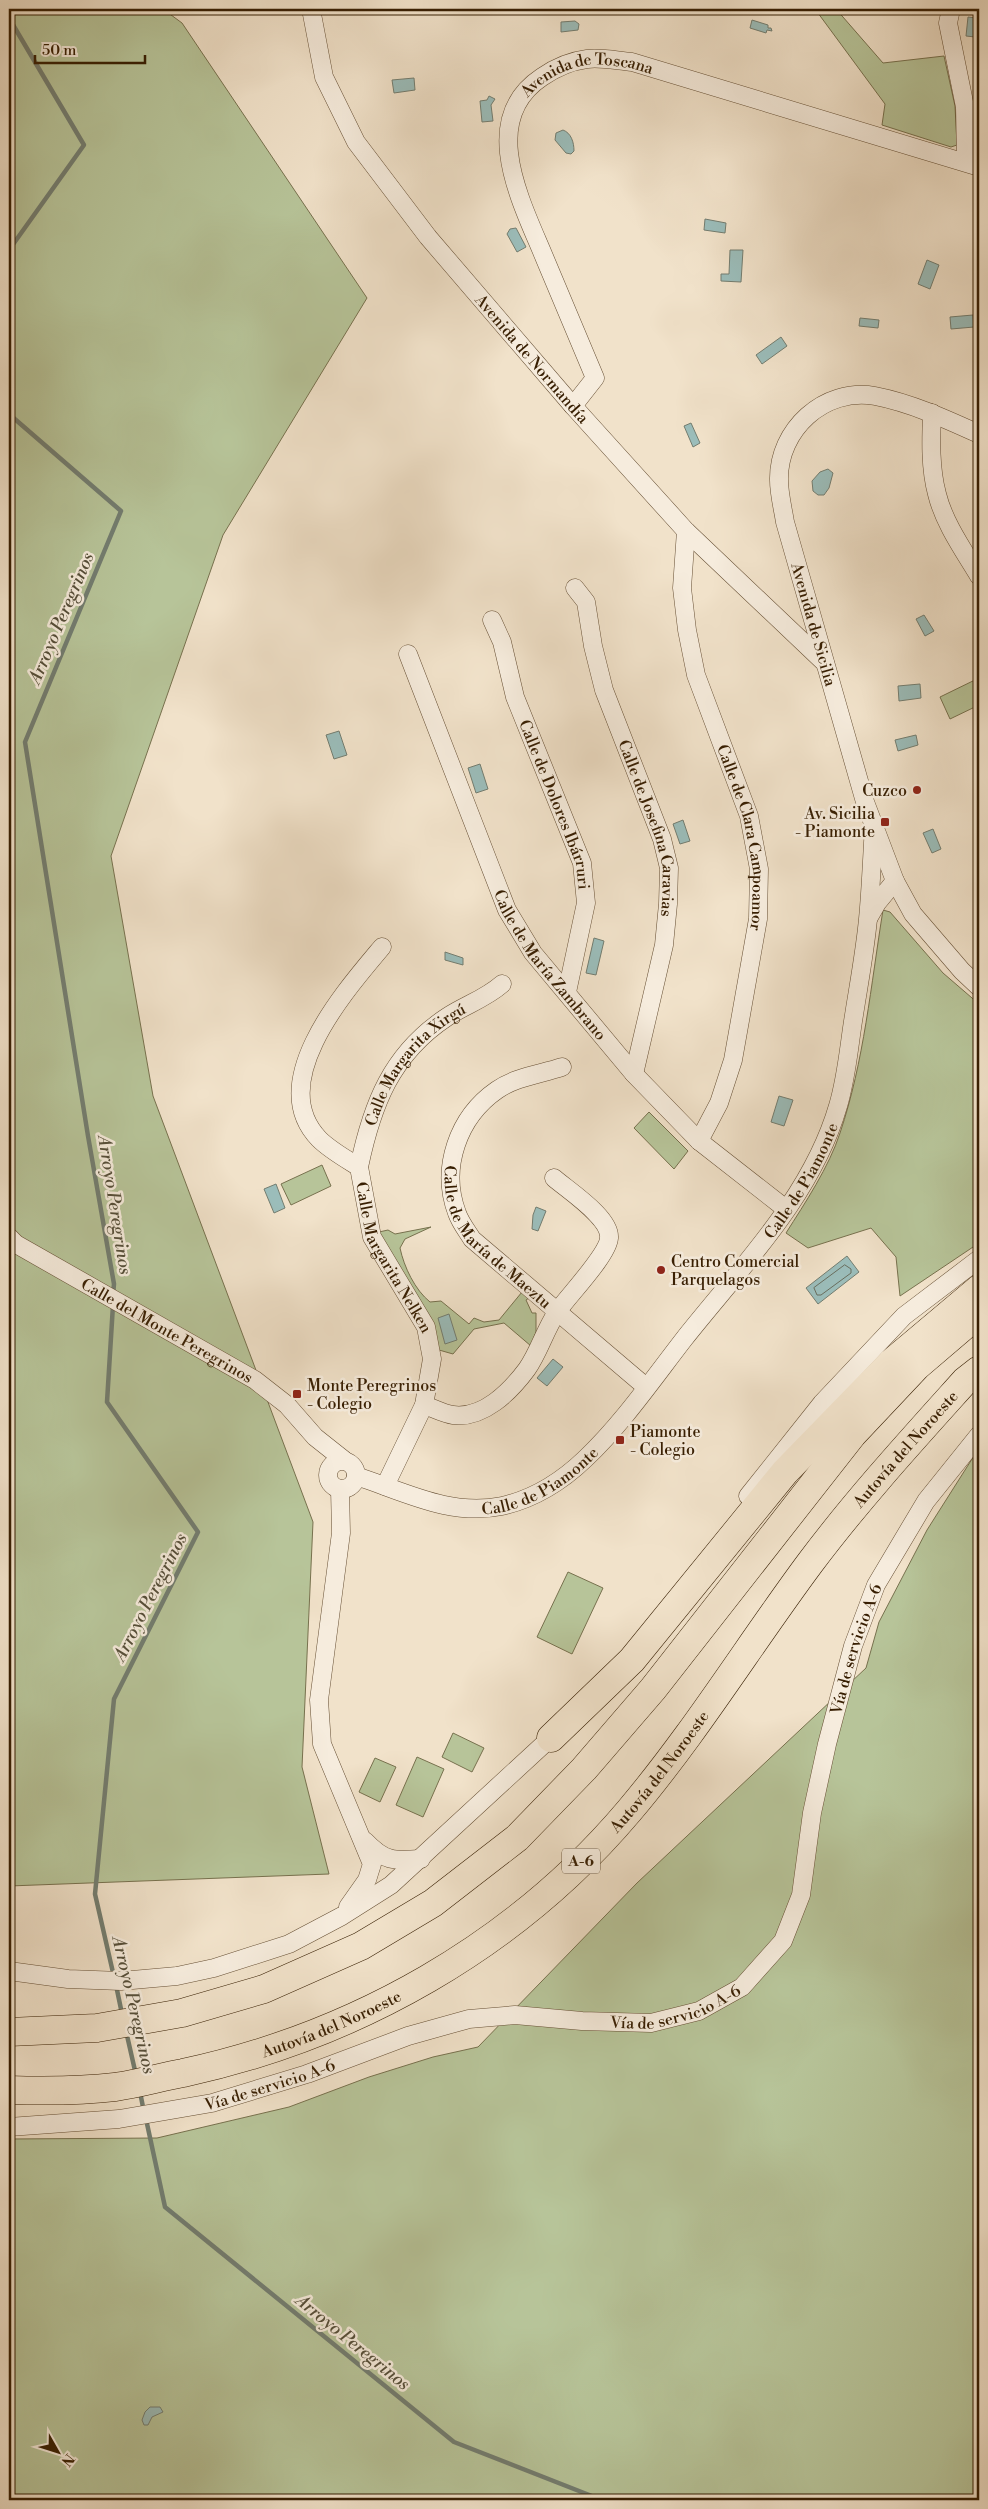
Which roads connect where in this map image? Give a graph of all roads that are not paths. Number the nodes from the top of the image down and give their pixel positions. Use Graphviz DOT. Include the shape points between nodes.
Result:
graph roads {
  1 [pos="311,9"];
  2 [pos="951,9"];
  3 [pos="973,165"];
  4 [pos="573,406"];
  5 [pos="932,413"];
  6 [pos="979,434"];
  7 [pos="686,531"];
  8 [pos="979,576"];
  9 [pos="576,588"];
  10 [pos="492,620"];
  11 [pos="408,654"];
  12 [pos="825,663"];
  13 [pos="874,826"];
  14 [pos="894,881"];
  15 [pos="868,920"];
  16 [pos="382,947"];
  17 [pos="502,984"];
  18 [pos="979,987"];
  19 [pos="566,992"];
  20 [pos="562,1067"];
  21 [pos="634,1074"];
  22 [pos="699,1141"];
  23 [pos="359,1167"];
  24 [pos="554,1178"];
  25 [pos="786,1209"];
  26 [pos="9,1237"];
  27 [pos="979,1259"];
  28 [pos="979,1289"];
  29 [pos="556,1313"];
  30 [pos="979,1313"];
  31 [pos="979,1370"];
  32 [pos="646,1387"];
  33 [pos="424,1405"];
  34 [pos="979,1435"];
  35 [pos="316,1437"];
  36 [pos="344,1460"];
  37 [pos="328,1471"];
  38 [pos="356,1476"];
  39 [pos="385,1486"];
  40 [pos="340,1489"];
  41 [pos="551,1738"];
  42 [pos="362,1837"];
  43 [pos="421,1859"];
  44 [pos="342,1916"];
  45 [pos="9,1971"];
  46 [pos="9,2032"];
  47 [pos="9,2090"];
  48 [pos="9,2127"];
  1 -- 4 [label="street, Avenida de Normandía" via="324,76 356,142 428,237"];
  2 -- 3 [label="street" via="948,23"];
  3 -- 4 [label="street, Avenida de Toscana" via="632,62 587,59 555,68 532,84 516,102 508,132 519,196 595,378"];
  4 -- 7 [label="street, Avenida de Normandía"];
  5 -- 6 [label="street, Avenida de Sicilia"];
  5 -- 8 [label="street" via="931,452 937,495 950,528"];
  5 -- 12 [label="street, Avenida de Sicilia" via="873,396 842,397 813,409 794,428 782,456 779,480 784,522"];
  7 -- 12 [label="street, Avenida de Normandía"];
  7 -- 22 [label="street, Calle de Clara Campoamor" via="682,588 696,675 749,816 759,869 758,919 733,1060 719,1104"];
  9 -- 21 [label="street, Calle de Josefina Caravias" via="586,602 604,690 662,839 669,868 664,945"];
  10 -- 19 [label="street, Calle de Dolores Ibárruri" via="502,642 515,697 582,863 586,903"];
  11 -- 19 [label="street, Calle de María Zambrano" via="507,910 533,952"];
  12 -- 13 [label="street, Avenida de Sicilia"];
  13 -- 14 [label="street, Avenida de Sicilia"];
  13 -- 15 [label="street, Calle de Piamonte"];
  14 -- 15 [label="street, Calle de Piamonte"];
  14 -- 18 [label="street, Avenida de Sicilia" via="913,914"];
  15 -- 25 [label="street, Calle de Piamonte" via="838,1104 826,1140"];
  16 -- 23 [label="street, Calle Margarita Nelken" via="333,1006 317,1034 306,1062 301,1095 306,1120 319,1139"];
  17 -- 23 [label="street, Calle Margarita Xirgú" via="488,996 447,1017 416,1041 400,1060 385,1083 372,1114"];
  19 -- 21 [label="street, Calle de María Zambrano"];
  20 -- 29 [label="street, Calle de María de Maeztu" via="497,1089 478,1106 461,1130 452,1156 451,1181 457,1213 472,1239"];
  21 -- 22 [label="street, Calle de María Zambrano"];
  22 -- 25 [label="street, Calle de María Zambrano"];
  23 -- 33 [label="street, Calle Margarita Nelken" via="372,1238 426,1327 432,1359"];
  24 -- 29 [label="street" via="600,1216 609,1238 604,1251"];
  25 -- 32 [label="street, Calle de Piamonte"];
  26 -- 35 [label="street, Calle del Monte Peregrinos" via="270,1391"];
  27 -- 41 [label="street" via="904,1316 822,1403 624,1656"];
  28 -- 41 [label="highway" via="891,1362 785,1472 632,1660"];
  29 -- 32 [label="street, Calle de María de Maeztu"];
  29 -- 33 [label="street" via="527,1369 505,1395 480,1412 453,1415"];
  30 -- 46 [label="highway" via="917,1366 852,1435 654,1689 584,1769 516,1838 433,1903 361,1946 264,1989 163,2017 97,2028"];
  31 -- 47 [label="highway, Autovía del Noroeste / A-6" via="965,1381 885,1469 811,1561 696,1724 629,1811 566,1877 485,1944 407,1992 294,2042 219,2065 116,2087"];
  32 -- 39 [label="street, Calle de Piamonte" via="585,1459 555,1484 530,1496 501,1506 462,1508 425,1502"];
  33 -- 39 [label="street, Calle Margarita Nelken"];
  34 -- 48 [label="street, Vía de servicio A-6" via="926,1501 876,1585 853,1646 827,1744 812,1813 801,1895 783,1941 742,1987 699,2011 651,2023 516,2015 469,2019 408,2036 307,2074 212,2103 119,2118"];
  35 -- 36 [label="street, Calle del Monte Peregrinos"];
  35 -- 37 [label="street, Calle del Monte Peregrinos"];
  36 -- 37 [label="street" via="334,1462"];
  36 -- 38 [label="street" via="353,1466"];
  37 -- 40 [label="street" via="331,1484"];
  38 -- 39 [label="street, Calle de Piamonte"];
  38 -- 40 [label="street" via="351,1486"];
  40 -- 42 [label="street" via="341,1533 320,1709 322,1744"];
  41 -- 43 [label="street"];
  42 -- 43 [label="street" via="379,1856 395,1861"];
  42 -- 44 [label="street" via="372,1864 367,1880"];
  43 -- 44 [label="street" via="392,1885"];
  44 -- 45 [label="street" via="289,1944 177,1976 121,1981 68,1979"];
}
